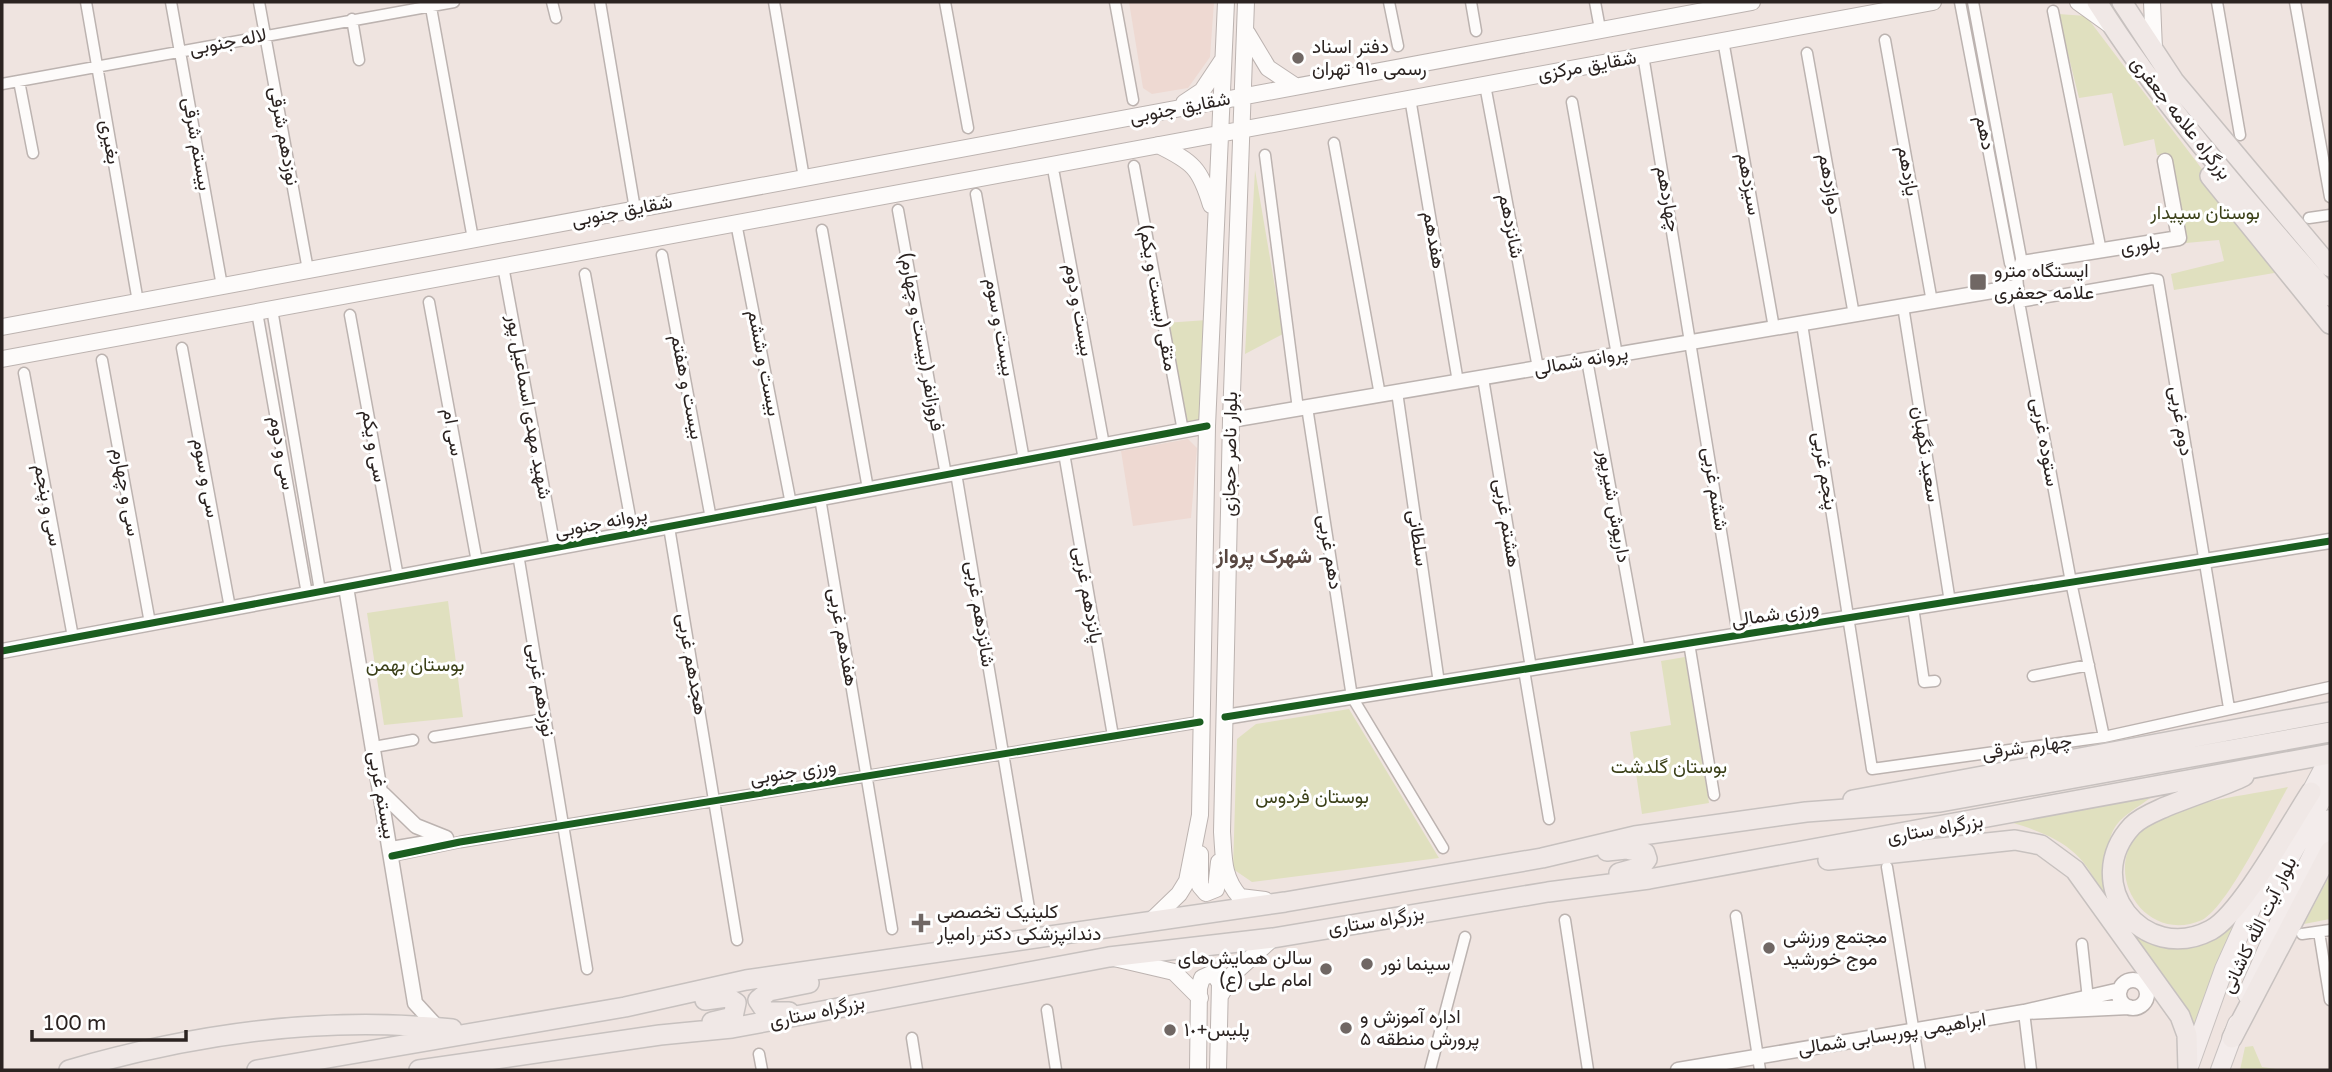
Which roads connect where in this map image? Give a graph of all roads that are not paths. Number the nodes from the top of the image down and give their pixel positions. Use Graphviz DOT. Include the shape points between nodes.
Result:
graph roads {
  1 [pos="86,2"];
  2 [pos="171,2"];
  3 [pos="259,2"];
  4 [pos="454,2"];
  5 [pos="552,2"];
  6 [pos="600,2"];
  7 [pos="774,2"];
  8 [pos="945,2"];
  9 [pos="1115,2"];
  10 [pos="1226,2"];
  11 [pos="1246,2"];
  12 [pos="1389,2"];
  13 [pos="1471,2"];
  14 [pos="1595,2"];
  15 [pos="1752,2"];
  16 [pos="1933,2"];
  17 [pos="1960,2"];
  18 [pos="1973,2"];
  19 [pos="2078,2"];
  20 [pos="2096,2"];
  21 [pos="2122,2"];
  22 [pos="2152,2"];
  23 [pos="2217,2"];
  24 [pos="2295,2"];
  25 [pos="430,4"];
  26 [pos="2053,11"];
  27 [pos="556,18"];
  28 [pos="352,19"];
  29 [pos="2112,27"];
  30 [pos="1600,29"];
  31 [pos="1245,30"];
  32 [pos="1476,31"];
  33 [pos="265,35"];
  34 [pos="1723,40"];
  35 [pos="1885,40"];
  36 [pos="1398,46"];
  37 [pos="180,51"];
  38 [pos="1807,53"];
  39 [pos="1643,55"];
  40 [pos="2155,55"];
  41 [pos="1223,59"];
  42 [pos="359,60"];
  43 [pos="97,66"];
  44 [pos="19,81"];
  45 [pos="2,84"];
  46 [pos="1485,85"];
  47 [pos="1296,86"];
  48 [pos="2158,92"];
  49 [pos="1243,96"];
  50 [pos="1410,98"];
  51 [pos="1133,100"];
  52 [pos="1222,100"];
  53 [pos="1572,102"];
  54 [pos="1173,109"];
  55 [pos="968,128"];
  56 [pos="1241,130"];
  57 [pos="1220,134"];
  58 [pos="2240,135"];
  59 [pos="1334,144"];
  60 [pos="1157,145"];
  61 [pos="33,153"];
  62 [pos="1265,155"];
  63 [pos="2165,161"];
  64 [pos="1134,166"];
  65 [pos="1054,174"];
  66 [pos="804,177"];
  67 [pos="976,194"];
  68 [pos="2330,197"];
  69 [pos="635,209"];
  70 [pos="898,210"];
  71 [pos="2330,215"];
  72 [pos="1215,218"];
  73 [pos="2309,218"];
  74 [pos="736,223"];
  75 [pos="822,230"];
  76 [pos="474,239"];
  77 [pos="2101,251"];
  78 [pos="662,255"];
  79 [pos="503,266"];
  80 [pos="2330,267"];
  81 [pos="308,270"];
  82 [pos="585,274"];
  83 [pos="2017,278"];
  84 [pos="222,286"];
  85 [pos="2329,294"];
  86 [pos="138,302"];
  87 [pos="429,302"];
  88 [pos="1932,302"];
  89 [pos="1903,306"];
  90 [pos="350,315"];
  91 [pos="1854,315"];
  92 [pos="265,317"];
  93 [pos="1802,324"];
  94 [pos="2330,324"];
  95 [pos="2,327"];
  96 [pos="1774,328"];
  97 [pos="1693,342"];
  98 [pos="182,348"];
  99 [pos="1617,355"];
  100 [pos="2,359"];
  101 [pos="102,360"];
  102 [pos="1587,360"];
  103 [pos="1538,368"];
  104 [pos="24,373"];
  105 [pos="1483,377"];
  106 [pos="1458,382"];
  107 [pos="1397,392"];
  108 [pos="1380,395"];
  109 [pos="1303,408"];
  110 [pos="290,414"];
  111 [pos="275,416"];
  112 [pos="1231,420"];
  113 [pos="1207,426"];
  114 [pos="1183,431"];
  115 [pos="1104,445"];
  116 [pos="1064,453"];
  117 [pos="1024,460"];
  118 [pos="951,474"];
  119 [pos="869,489"];
  120 [pos="820,498"];
  121 [pos="792,503"];
  122 [pos="711,519"];
  123 [pos="668,527"];
  124 [pos="633,533"];
  125 [pos="2330,541"];
  126 [pos="555,548"];
  127 [pos="518,554"];
  128 [pos="2203,561"];
  129 [pos="477,562"];
  130 [pos="398,577"];
  131 [pos="2071,582"];
  132 [pos="346,586"];
  133 [pos="313,593"];
  134 [pos="1950,602"];
  135 [pos="1913,607"];
  136 [pos="230,608"];
  137 [pos="1849,618"];
  138 [pos="150,623"];
  139 [pos="1738,635"];
  140 [pos="73,637"];
  141 [pos="1689,643"];
  142 [pos="2,651"];
  143 [pos="1640,651"];
  144 [pos="2089,665"];
  145 [pos="1527,669"];
  146 [pos="2032,676"];
  147 [pos="1935,681"];
  148 [pos="1439,683"];
  149 [pos="2330,687"];
  150 [pos="1352,697"];
  151 [pos="2229,708"];
  152 [pos="2330,712"];
  153 [pos="1225,717"];
  154 [pos="545,719"];
  155 [pos="1200,722"];
  156 [pos="2330,732"];
  157 [pos="1113,736"];
  158 [pos="434,737"];
  159 [pos="2104,737"];
  160 [pos="414,740"];
  161 [pos="374,747"];
  162 [pos="1003,754"];
  163 [pos="2330,755"];
  164 [pos="2269,764"];
  165 [pos="866,776"];
  166 [pos="2322,791"];
  167 [pos="381,792"];
  168 [pos="1714,795"];
  169 [pos="715,801"];
  170 [pos="1806,813"];
  171 [pos="1200,816"];
  172 [pos="1549,819"];
  173 [pos="2330,819"];
  174 [pos="563,825"];
  175 [pos="1222,832"];
  176 [pos="453,840"];
  177 [pos="1443,848"];
  178 [pos="2330,851"];
  179 [pos="391,852"];
  180 [pos="1789,855"];
  181 [pos="1542,858"];
  182 [pos="1887,867"];
  183 [pos="1548,892"];
  184 [pos="1285,902"];
  185 [pos="1029,908"];
  186 [pos="1736,916"];
  187 [pos="1565,920"];
  188 [pos="1150,922"];
  189 [pos="892,929"];
  190 [pos="2325,931"];
  191 [pos="2302,934"];
  192 [pos="1465,937"];
  193 [pos="1273,938"];
  194 [pos="737,940"];
  195 [pos="2082,944"];
  196 [pos="1109,957"];
  197 [pos="908,959"];
  198 [pos="587,969"];
  199 [pos="2120,990"];
  200 [pos="1199,998"];
  201 [pos="1219,998"];
  202 [pos="2088,999"];
  203 [pos="2330,1000"];
  204 [pos="415,1003"];
  205 [pos="625,1007"];
  206 [pos="2129,1007"];
  207 [pos="831,1008"];
  208 [pos="1047,1010"];
  209 [pos="2024,1012"];
  210 [pos="405,1026"];
  211 [pos="438,1028"];
  212 [pos="1913,1031"];
  213 [pos="474,1032"];
  214 [pos="660,1035"];
  215 [pos="912,1038"];
  216 [pos="2232,1038"];
  217 [pos="759,1054"];
  218 [pos="1759,1064"];
  219 [pos="466,1066"];
  220 [pos="69,1070"];
  221 [pos="257,1070"];
  222 [pos="419,1070"];
  223 [pos="761,1070"];
  224 [pos="917,1070"];
  225 [pos="1056,1070"];
  226 [pos="1198,1070"];
  227 [pos="1218,1070"];
  228 [pos="1430,1070"];
  229 [pos="1588,1070"];
  230 [pos="1678,1070"];
  231 [pos="1920,1070"];
  232 [pos="2031,1070"];
  233 [pos="2188,1070"];
  234 [pos="2200,1070"];
  235 [pos="2220,1070"];
  1 -- 43 [label="street, بغیری"];
  2 -- 37 [label="street, بیستم شرقی"];
  3 -- 33 [label="street, نوزدهم شرقی"];
  4 -- 25 [label="street, لاله جنوبی"];
  5 -- 27 [label="street"];
  6 -- 69 [label="street"];
  7 -- 66 [label="street"];
  8 -- 55 [label="street"];
  9 -- 51 [label="street"];
  10 -- 41 [label="main road, بلوار ناصر حجازی"];
  11 -- 31 [label="main road, بلوار ناصر حجازی"];
  12 -- 36 [label="street"];
  13 -- 32 [label="street"];
  14 -- 30 [label="street"];
  15 -- 30 [label="main road, شقایق مرکزی"];
  16 -- 34 [label="main road, شقایق مرکزی"];
  17 -- 83 [label="street, دهم"];
  18 -- 83 [label="street, دهم"];
  19 -- 29 [label="main road"];
  20 -- 29 [label="highway, بزرگراه علامه جعفری"];
  21 -- 40 [label="highway, بزرگراه علامه جعفری"];
  22 -- 40 [label="main road"];
  23 -- 58 [label="street"];
  24 -- 68 [label="street"];
  25 -- 28 [label="street, لاله جنوبی"];
  25 -- 76 [label="street"];
  26 -- 77 [label="street"];
  28 -- 33 [label="street, لاله جنوبی"];
  28 -- 42 [label="street"];
  29 -- 48 [label="highway, بزرگراه علامه جعفری"];
  30 -- 47 [label="main road, شقایق مرکزی"];
  31 -- 47 [label="main road" via="1268,68"];
  31 -- 49 [label="main road, بلوار ناصر حجازی"];
  33 -- 37 [label="street, لاله جنوبی"];
  33 -- 81 [label="street, نوزدهم شرقی"];
  34 -- 39 [label="main road, شقایق مرکزی"];
  34 -- 96 [label="street, سیزدهم"];
  35 -- 88 [label="street, یازدهم"];
  37 -- 43 [label="street, لاله جنوبی"];
  37 -- 84 [label="street, بیستم شرقی"];
  38 -- 91 [label="street, دوازدهم"];
  39 -- 46 [label="main road, شقایق مرکزی"];
  39 -- 97 [label="street, چهاردهم"];
  40 -- 80 [label="highway, بزرگراه علامه جعفری"];
  41 -- 52 [label="main road, بلوار ناصر حجازی"];
  41 -- 54 [label="main road" via="1202,91"];
  43 -- 44 [label="street, لاله جنوبی"];
  43 -- 86 [label="street, بغیری"];
  44 -- 45 [label="street, لاله جنوبی"];
  44 -- 61 [label="street"];
  46 -- 50 [label="main road, شقایق مرکزی"];
  46 -- 103 [label="street, شانزدهم"];
  47 -- 49 [label="main road, شقایق مرکزی"];
  48 -- 85 [label="highway, بزرگراه علامه جعفری"];
  48 -- 94 [label="highway" via="2183,139"];
  49 -- 52 [label="main road, شقایق جنوبی"];
  49 -- 56 [label="main road, بلوار ناصر حجازی"];
  50 -- 56 [label="main road, شقایق مرکزی"];
  50 -- 106 [label="street, هفدهم"];
  52 -- 54 [label="main road, شقایق جنوبی"];
  52 -- 57 [label="main road, بلوار ناصر حجازی"];
  53 -- 99 [label="street"];
  54 -- 66 [label="main road, شقایق جنوبی"];
  56 -- 57 [label="main road, شقایق جنوبی"];
  56 -- 112 [label="main road, بلوار ناصر حجازی"];
  57 -- 60 [label="main road, شقایق جنوبی"];
  57 -- 72 [label="main road, بلوار ناصر حجازی"];
  59 -- 108 [label="street"];
  60 -- 72 [label="main road" via="1191,163 1202,175"];
  60 -- 74 [label="main road, شقایق جنوبی"];
  62 -- 109 [label="street, دهم غربی"];
  63 -- 77 [label="street, بلوری" via="2179,238"];
  64 -- 114 [label="street, متقی (بیست و یکم)"];
  65 -- 115 [label="street, بیست و دوم"];
  66 -- 69 [label="main road, شقایق جنوبی"];
  67 -- 117 [label="street, بیست و سوم"];
  69 -- 76 [label="main road, شقایق جنوبی"];
  70 -- 118 [label="street, فروزانفر (بیست و چهارم)"];
  71 -- 73 [label="street"];
  72 -- 113 [label="main road, بلوار ناصر حجازی"];
  74 -- 79 [label="main road, شقایق جنوبی"];
  74 -- 121 [label="street, بیست و ششم"];
  75 -- 119 [label="street"];
  76 -- 81 [label="main road, شقایق جنوبی"];
  77 -- 83 [label="street, بلوری"];
  78 -- 122 [label="street, بیست و هفتم"];
  79 -- 92 [label="main road, شقایق جنوبی"];
  79 -- 126 [label="street, شهید مهدی اسماعیل پور"];
  81 -- 84 [label="main road, شقایق جنوبی"];
  82 -- 124 [label="street"];
  83 -- 88 [label="street, بلوری"];
  83 -- 128 [label="street, دوم غربی" via="2158,280"];
  83 -- 131 [label="street, ستوده غربی"];
  84 -- 86 [label="main road, شقایق جنوبی"];
  86 -- 95 [label="main road, شقایق جنوبی"];
  87 -- 129 [label="street, سی ام"];
  88 -- 89 [label="street, پروانه شمالی"];
  89 -- 91 [label="street, پروانه شمالی"];
  89 -- 134 [label="street, سعید نگهبان"];
  90 -- 130 [label="street, سی و یکم"];
  91 -- 93 [label="street, پروانه شمالی"];
  92 -- 100 [label="main road, شقایق جنوبی"];
  92 -- 110 [label="street, سی و دوم"];
  92 -- 111 [label="street, سی و دوم"];
  93 -- 96 [label="street, پروانه شمالی"];
  93 -- 137 [label="street, پنجم غربی"];
  96 -- 97 [label="street, پروانه شمالی"];
  97 -- 99 [label="street, پروانه شمالی"];
  97 -- 139 [label="street, ششم غربی"];
  98 -- 136 [label="street, سی و سوم"];
  99 -- 102 [label="street, پروانه شمالی"];
  101 -- 138 [label="street, سی و چهارم"];
  102 -- 103 [label="street, پروانه شمالی"];
  102 -- 143 [label="street, داریوش شیرپور"];
  103 -- 105 [label="street, پروانه شمالی"];
  104 -- 140 [label="street, سی و پنجم"];
  105 -- 106 [label="street, پروانه شمالی"];
  105 -- 145 [label="street, هشتم غربی"];
  106 -- 107 [label="street, پروانه شمالی"];
  107 -- 108 [label="street, پروانه شمالی"];
  107 -- 148 [label="street, سلطانی"];
  108 -- 109 [label="street, پروانه شمالی"];
  109 -- 112 [label="street, پروانه شمالی"];
  109 -- 150 [label="street, دهم غربی"];
  110 -- 111 [label="street"];
  110 -- 133 [label="street, سی و دوم"];
  111 -- 133 [label="street, سی و دوم"];
  112 -- 153 [label="main road, بلوار ناصر حجازی"];
  113 -- 114 [label="street, پروانه جنوبی"];
  113 -- 155 [label="main road, بلوار ناصر حجازی"];
  114 -- 115 [label="street, پروانه جنوبی"];
  115 -- 116 [label="street, پروانه جنوبی"];
  116 -- 117 [label="street, پروانه جنوبی"];
  116 -- 157 [label="street, پانزدهم غربی"];
  117 -- 118 [label="street, پروانه جنوبی"];
  118 -- 119 [label="street, پروانه جنوبی"];
  118 -- 162 [label="street, شانزدهم غربی"];
  119 -- 120 [label="street, پروانه جنوبی"];
  120 -- 121 [label="street, پروانه جنوبی"];
  120 -- 165 [label="street, هفدهم غربی"];
  121 -- 122 [label="street, پروانه جنوبی"];
  122 -- 123 [label="street, پروانه جنوبی"];
  123 -- 124 [label="street, پروانه جنوبی"];
  123 -- 169 [label="street, هجدهم غربی"];
  124 -- 126 [label="street, پروانه جنوبی"];
  125 -- 128 [label="street, ورزی شمالی"];
  126 -- 127 [label="street, پروانه جنوبی"];
  127 -- 129 [label="street, پروانه جنوبی"];
  127 -- 154 [label="street, نوزدهم غربی"];
  128 -- 131 [label="street, ورزی شمالی"];
  128 -- 151 [label="street, دوم غربی"];
  129 -- 130 [label="street, پروانه جنوبی"];
  130 -- 132 [label="street, پروانه جنوبی"];
  131 -- 134 [label="street, ورزی شمالی"];
  131 -- 144 [label="street, ستوده غربی"];
  132 -- 133 [label="street, پروانه جنوبی"];
  132 -- 161 [label="street, بیستم غربی"];
  133 -- 136 [label="street, پروانه جنوبی"];
  134 -- 135 [label="street, ورزی شمالی"];
  135 -- 137 [label="street, ورزی شمالی"];
  135 -- 147 [label="street" via="1924,682"];
  136 -- 138 [label="street, پروانه جنوبی"];
  137 -- 139 [label="street, ورزی شمالی"];
  137 -- 159 [label="street, چهارم شرقی" via="1872,769"];
  138 -- 140 [label="street, پروانه جنوبی"];
  139 -- 141 [label="street, ورزی شمالی"];
  140 -- 142 [label="street, پروانه جنوبی"];
  141 -- 143 [label="street, ورزی شمالی"];
  141 -- 168 [label="street"];
  143 -- 145 [label="street, ورزی شمالی"];
  144 -- 146 [label="street"];
  144 -- 159 [label="street, ستوده غربی"];
  145 -- 148 [label="street, ورزی شمالی"];
  145 -- 172 [label="street, هشتم غربی"];
  148 -- 150 [label="street, ورزی شمالی"];
  149 -- 151 [label="street, چهارم شرقی"];
  150 -- 153 [label="street, ورزی شمالی"];
  150 -- 177 [label="street"];
  151 -- 159 [label="street, چهارم شرقی"];
  152 -- 170 [label="highway" via="1885,792"];
  153 -- 175 [label="main road, بلوار ناصر حجازی"];
  154 -- 158 [label="street"];
  154 -- 174 [label="street, نوزدهم غربی"];
  155 -- 157 [label="street, ورزی جنوبی"];
  155 -- 171 [label="main road, بلوار ناصر حجازی"];
  156 -- 170 [label="highway, بزرگراه ستاری" via="1940,802"];
  157 -- 162 [label="street, ورزی جنوبی"];
  160 -- 161 [label="street"];
  161 -- 167 [label="street, بیستم غربی"];
  162 -- 165 [label="street, ورزی جنوبی"];
  162 -- 185 [label="street, شانزدهم غربی"];
  163 -- 164 [label="highway, بزرگراه ستاری"];
  163 -- 166 [label="main road"];
  164 -- 166 [label="highway" via="2216,790 2154,812 2122,838 2114,851 2115,895 2125,914 2142,929 2166,938 2213,930 2232,913"];
  164 -- 180 [label="highway, بزرگراه ستاری"];
  165 -- 169 [label="street, ورزی جنوبی"];
  165 -- 189 [label="street, هفدهم غربی"];
  166 -- 233 [label="main road" via="2241,928"];
  166 -- 234 [label="main road, بلوار آیت الله کاشانی" via="2233,972"];
  167 -- 176 [label="street" via="416,826"];
  167 -- 179 [label="street, بیستم غربی"];
  169 -- 174 [label="street, ورزی جنوبی"];
  169 -- 194 [label="street, هجدهم غربی"];
  170 -- 181 [label="highway, بزرگراه ستاری" via="1635,836"];
  171 -- 175 [label="main road" via="1199,880 1206,893 1216,889"];
  171 -- 188 [label="main road, بلوار ناصر حجازی" via="1187,881"];
  173 -- 216 [label="main road, بلوار آیت الله کاشانی" via="2255,972"];
  174 -- 176 [label="street, ورزی جنوبی"];
  174 -- 198 [label="street"];
  175 -- 184 [label="main road, بلوار ناصر حجازی" via="1225,875 1240,897"];
  176 -- 179 [label="street, ورزی جنوبی"];
  178 -- 216 [label="highway"];
  179 -- 204 [label="street, بیستم غربی"];
  180 -- 183 [label="highway, بزرگراه ستاری"];
  180 -- 233 [label="highway" via="1825,860 1988,841 2041,845 2075,870 2168,996 2187,1035"];
  181 -- 183 [label="highway" via="1626,849 1645,853 1647,859 1630,871 1584,877"];
  181 -- 184 [label="highway, بزرگراه ستاری"];
  182 -- 212 [label="street"];
  183 -- 193 [label="highway, بزرگراه ستاری"];
  184 -- 188 [label="highway, بزرگراه ستاری"];
  186 -- 218 [label="street"];
  187 -- 229 [label="street"];
  188 -- 197 [label="highway, بزرگراه ستاری"];
  190 -- 191 [label="street"];
  190 -- 203 [label="street"];
  192 -- 228 [label="street"];
  193 -- 196 [label="highway, بزرگراه ستاری"];
  193 -- 201 [label="main road" via="1233,974"];
  195 -- 202 [label="street"];
  196 -- 200 [label="main road" via="1174,972"];
  196 -- 207 [label="highway, بزرگراه ستاری"];
  197 -- 205 [label="highway, بزرگراه ستاری" via="746,980"];
  197 -- 207 [label="highway" via="854,977 769,991 758,1000 762,1009 771,1013"];
  199 -- 202 [label="street, ابراهیمی پوربسابی شمالی"];
  199 -- 206 [label="street" via="2120,999"];
  199 -- 206 [label="street" via="2128,980 2145,985 2145,1002"];
  200 -- 201 [label="main road" via="1202,978 1213,974 1220,983"];
  200 -- 226 [label="main road"];
  201 -- 227 [label="main road"];
  202 -- 209 [label="street, ابراهیمی پوربسابی شمالی"];
  204 -- 210 [label="street"];
  204 -- 211 [label="street"];
  205 -- 213 [label="highway, بزرگراه ستاری"];
  205 -- 214 [label="highway" via="727,997 736,1003 733,1017"];
  206 -- 209 [label="street, ابراهیمی پوربسابی شمالی"];
  207 -- 214 [label="highway, بزرگراه ستاری" via="732,1028"];
  208 -- 225 [label="street"];
  209 -- 212 [label="street, ابراهیمی پوربسابی شمالی"];
  209 -- 232 [label="street"];
  210 -- 211 [label="highway, بزرگراه ستاری"];
  210 -- 220 [label="highway, بزرگراه ستاری" via="289,1027 198,1038"];
  211 -- 213 [label="highway, بزرگراه ستاری"];
  212 -- 218 [label="street, ابراهیمی پوربسابی شمالی"];
  212 -- 231 [label="street"];
  213 -- 221 [label="highway, بزرگراه ستاری"];
  214 -- 219 [label="highway, بزرگراه ستاری"];
  215 -- 224 [label="street"];
  216 -- 235 [label="main road, بلوار آیت الله کاشانی"];
  217 -- 223 [label="street"];
  218 -- 230 [label="street, ابراهیمی پوربسابی شمالی"];
  219 -- 222 [label="highway, بزرگراه ستاری"];
}
